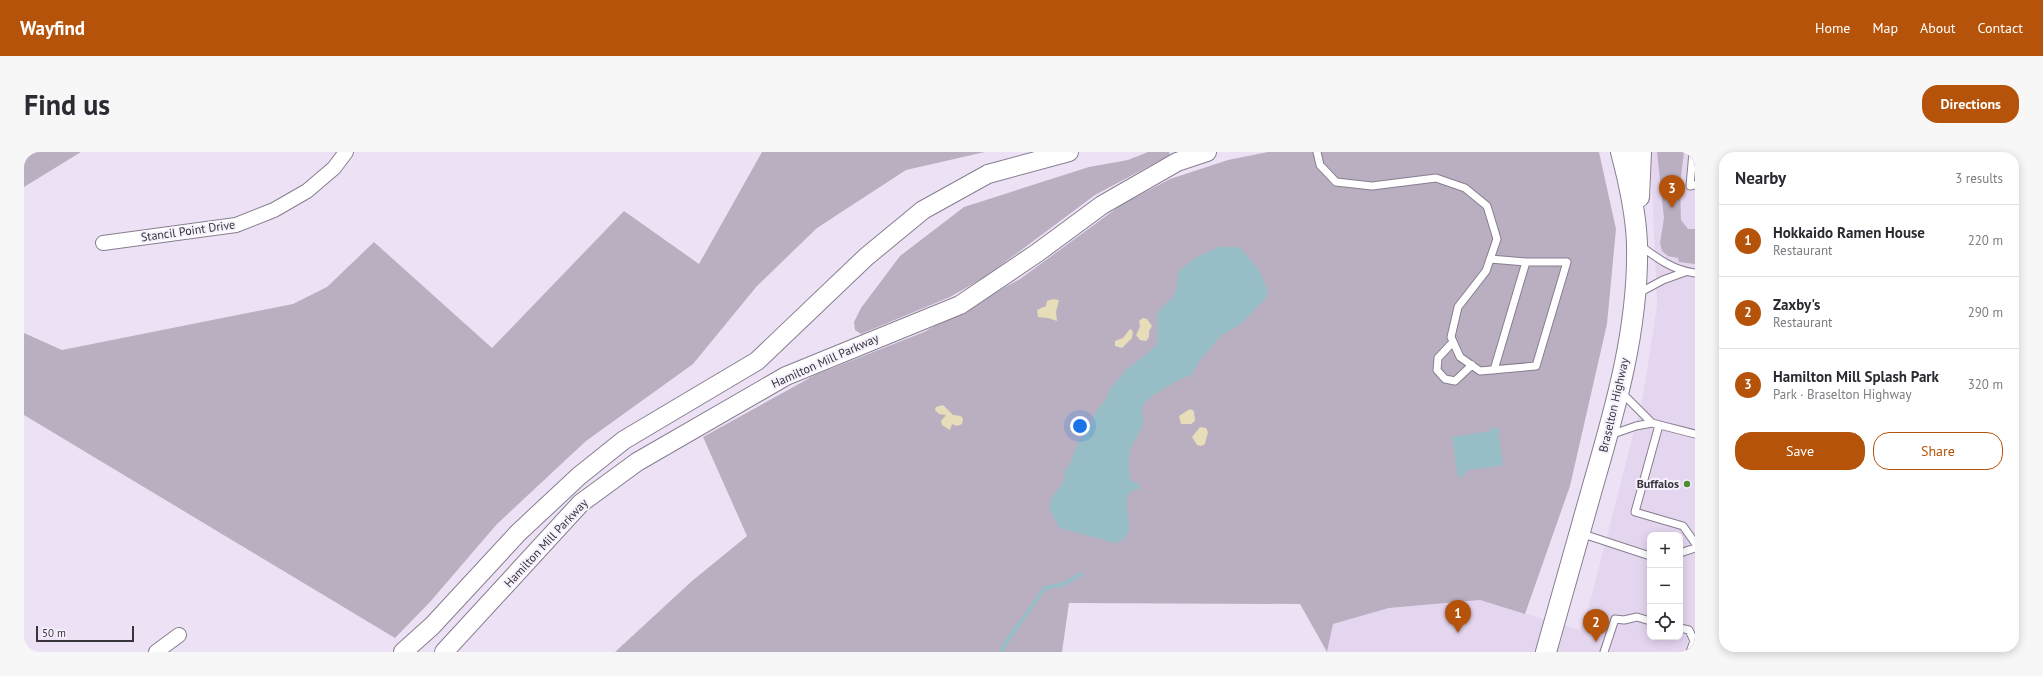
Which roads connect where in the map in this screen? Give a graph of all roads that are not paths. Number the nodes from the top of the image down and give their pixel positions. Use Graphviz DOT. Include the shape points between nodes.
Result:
graph roads {
  1 [pos="346,152"];
  2 [pos="1069,152"];
  3 [pos="1207,152"];
  4 [pos="1317,152"];
  5 [pos="1612,152"];
  6 [pos="1621,152"];
  7 [pos="1641,152"];
  8 [pos="1693,152"];
  9 [pos="1627,174"];
  10 [pos="1695,185"];
  11 [pos="103,243"];
  12 [pos="1637,243"];
  13 [pos="1490,259"];
  14 [pos="1526,262"];
  15 [pos="1685,272"];
  16 [pos="1695,273"];
  17 [pos="1635,294"];
  18 [pos="1453,342"];
  19 [pos="1472,365"];
  20 [pos="1494,370"];
  21 [pos="1619,390"];
  22 [pos="1656,424"];
  23 [pos="1695,434"];
  24 [pos="1608,435"];
  25 [pos="1580,533"];
  26 [pos="1695,543"];
  27 [pos="1695,548"];
  28 [pos="1683,552"];
  29 [pos="1647,555"];
  30 [pos="1647,619"];
  31 [pos="1683,629"];
  32 [pos="179,635"];
  33 [pos="411,650"];
  34 [pos="156,652"];
  35 [pos="444,652"];
  36 [pos="1546,652"];
  37 [pos="1604,652"];
  38 [pos="1690,652"];
  1 -- 11 [label="street, Stancil Point Drive" via="334,168 307,191 274,210 242,223"];
  2 -- 33 [label="street, Hamilton Mill Parkway" via="988,174 923,210 866,256 757,361 624,440 579,476 518,533"];
  3 -- 35 [label="street, Hamilton Mill Parkway" via="1177,162 1102,205 960,305 786,376 637,462 581,503"];
  4 -- 13 [label="lane" via="1320,165 1336,182 1372,186 1436,178 1465,188 1487,206 1497,239"];
  5 -- 9 [label="main road"];
  6 -- 9 [label="main road, Braselton Highway"];
  7 -- 12 [label="main road"];
  8 -- 10 [label="lane" via="1690,186"];
  9 -- 12 [label="main road, Braselton Highway"];
  12 -- 15 [label="lane" via="1662,262"];
  12 -- 17 [label="main road, Braselton Highway"];
  13 -- 14 [label="lane"];
  13 -- 18 [label="lane" via="1486,271 1458,307 1451,337"];
  14 -- 20 [label="lane"];
  14 -- 20 [label="lane" via="1568,262 1536,366"];
  15 -- 16 [label="lane"];
  15 -- 17 [label="lane"];
  17 -- 21 [label="main road, Braselton Highway"];
  18 -- 19 [label="lane" via="1460,357"];
  18 -- 19 [label="lane" via="1438,358 1438,370 1445,379 1455,381"];
  19 -- 20 [label="lane" via="1480,371"];
  21 -- 22 [label="lane"];
  21 -- 24 [label="main road, Braselton Highway"];
  22 -- 23 [label="lane"];
  22 -- 24 [label="lane" via="1636,426"];
  22 -- 26 [label="lane" via="1635,512 1683,526"];
  24 -- 25 [label="main road, Braselton Highway"];
  25 -- 29 [label="lane"];
  25 -- 36 [label="main road, Braselton Highway"];
  27 -- 28 [label="lane"];
  30 -- 37 [label="lane" via="1637,617 1615,619"];
  31 -- 38 [label="lane" via="1689,630 1694,641"];
  32 -- 34 [label="street"];
}
